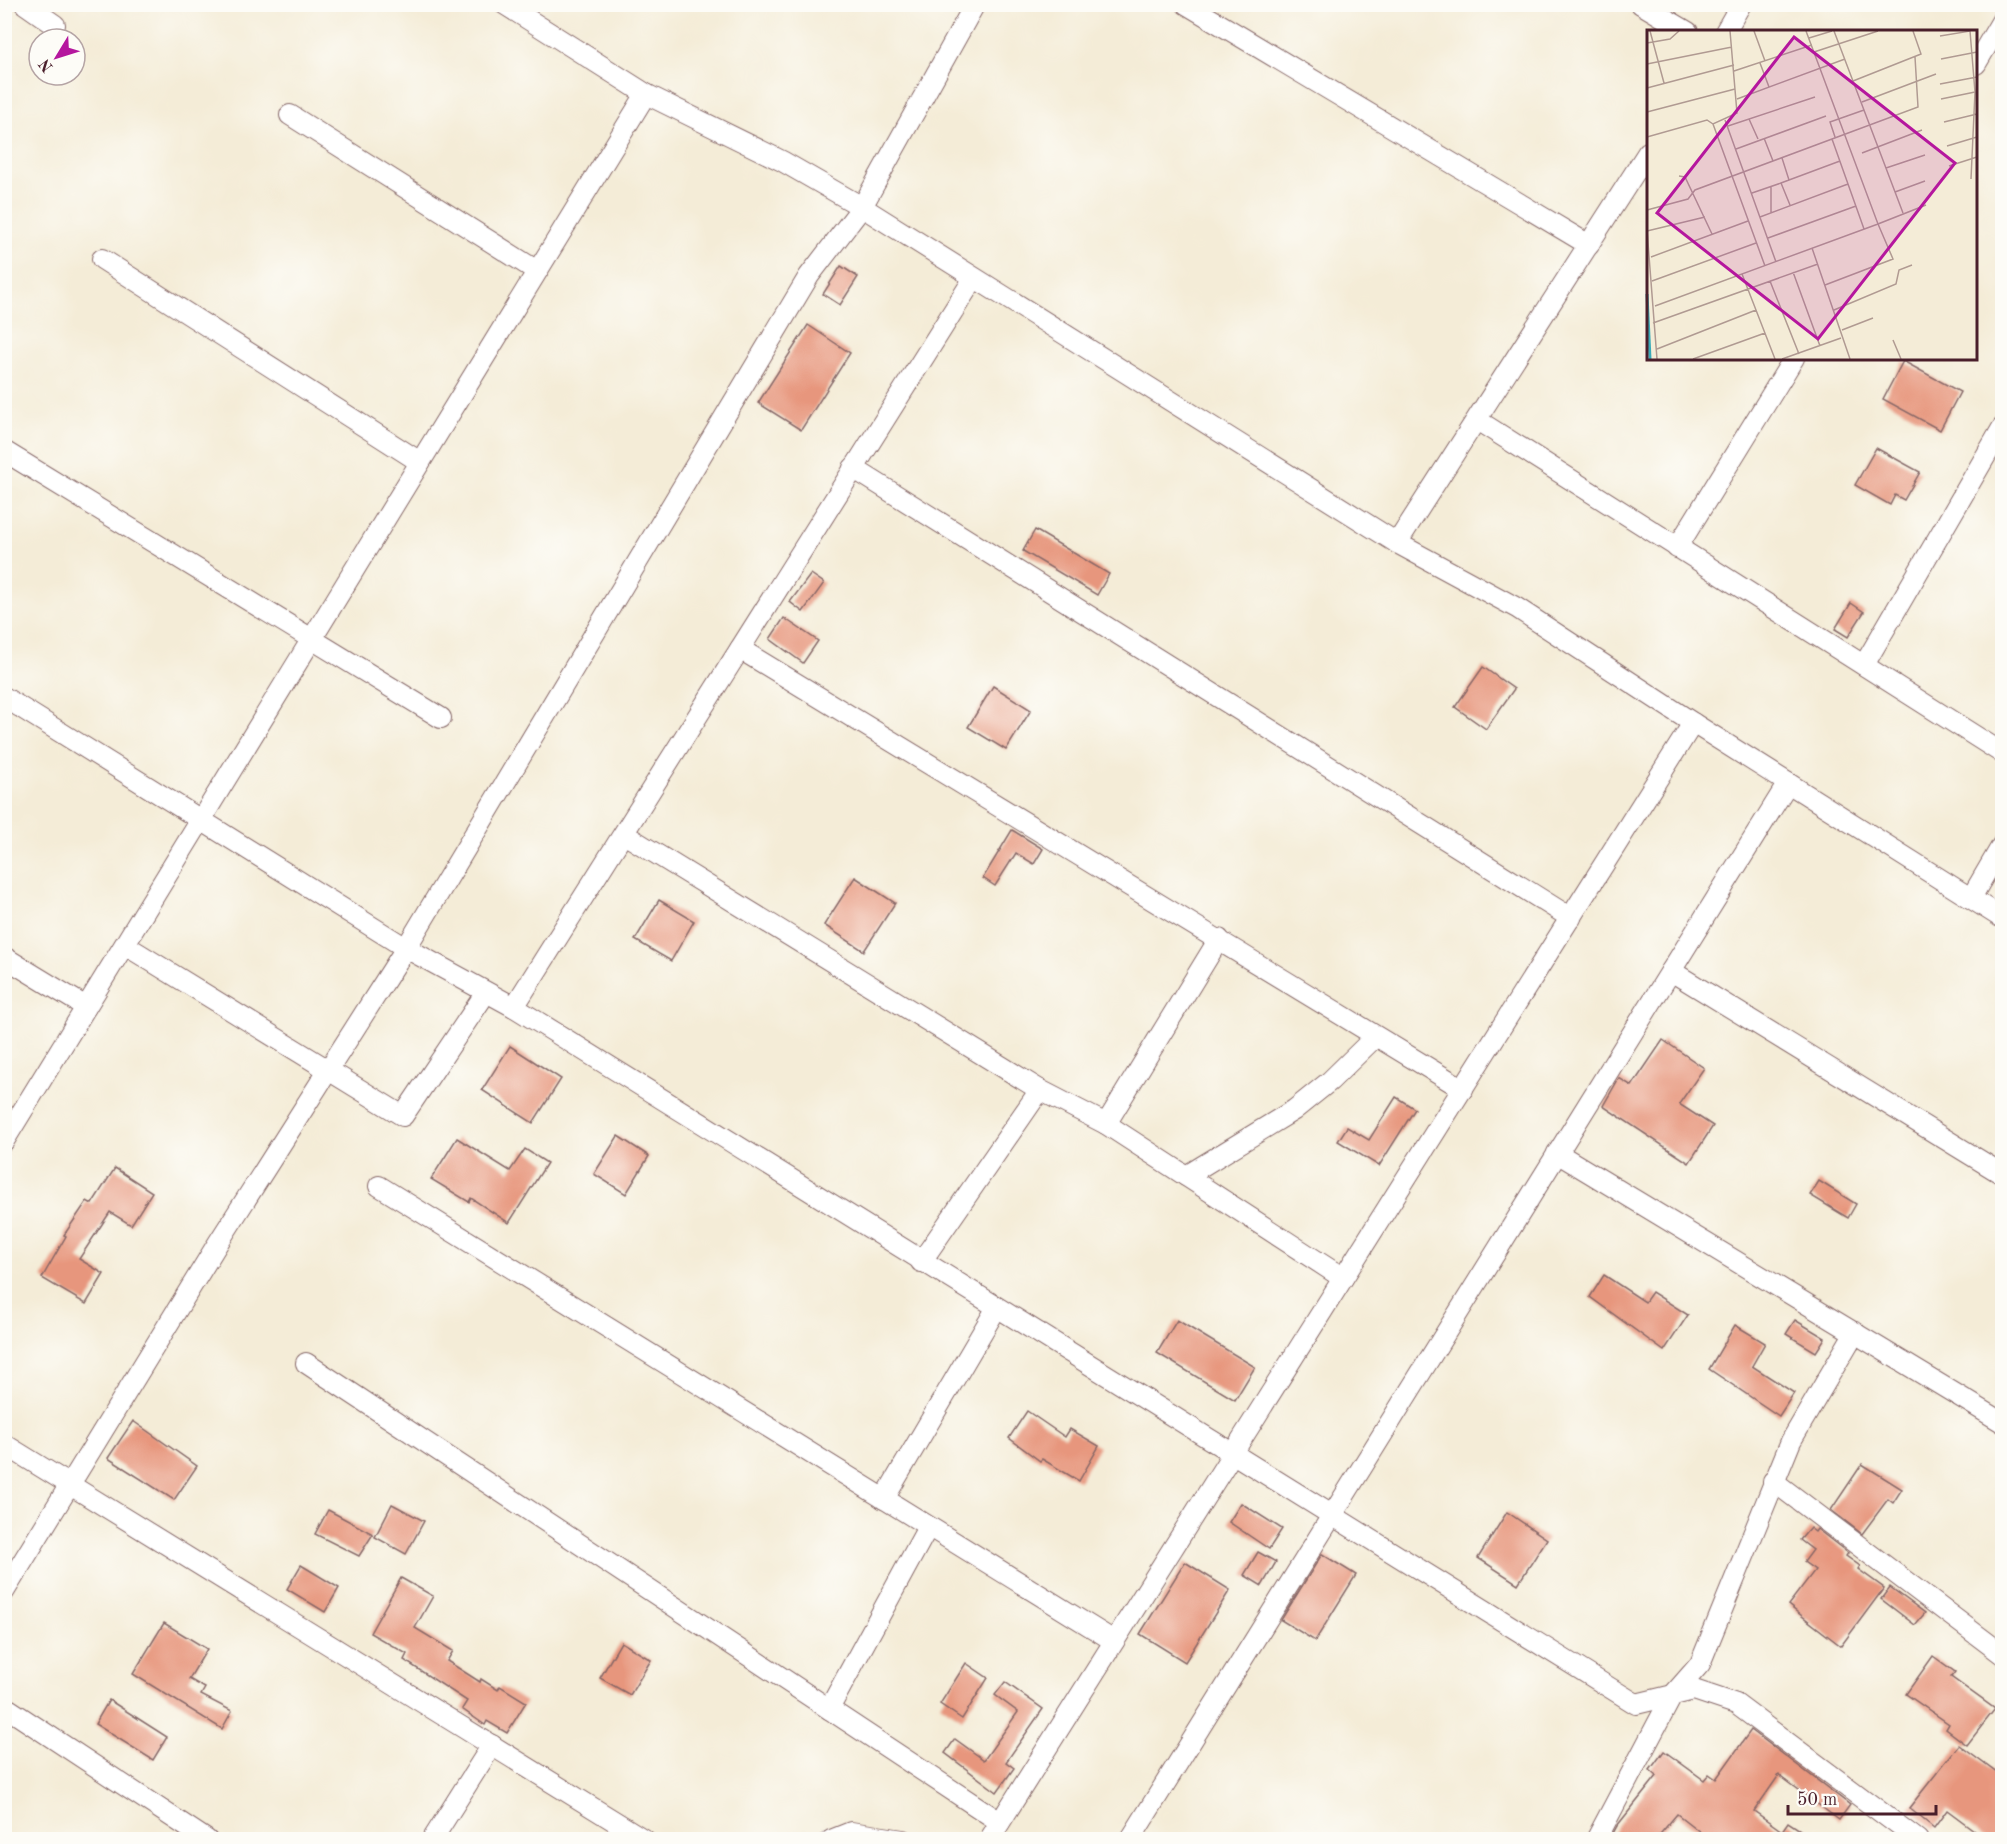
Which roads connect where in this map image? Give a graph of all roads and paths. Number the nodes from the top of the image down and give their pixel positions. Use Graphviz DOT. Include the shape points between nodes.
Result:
graph roads {
  1 [pos="25,4"];
  2 [pos="504,4"];
  3 [pos="975,4"];
  4 [pos="1186,4"];
  5 [pos="1641,4"];
  6 [pos="1741,4"];
  7 [pos="2002,20"];
  8 [pos="55,25"];
  9 [pos="1685,30"];
  10 [pos="1726,30"];
  11 [pos="1977,62"];
  12 [pos="646,94"];
  13 [pos="290,115"];
  14 [pos="1647,154"];
  15 [pos="862,207"];
  16 [pos="1589,245"];
  17 [pos="102,259"];
  18 [pos="537,271"];
  19 [pos="974,278"];
  20 [pos="1793,360"];
  21 [pos="1477,420"];
  22 [pos="2002,428"];
  23 [pos="4,451"];
  24 [pos="420,462"];
  25 [pos="853,468"];
  26 [pos="1397,543"];
  27 [pos="1677,548"];
  28 [pos="312,639"];
  29 [pos="740,649"];
  30 [pos="1864,665"];
  31 [pos="4,698"];
  32 [pos="441,718"];
  33 [pos="1693,723"];
  34 [pos="2002,753"];
  35 [pos="1788,783"];
  36 [pos="201,820"];
  37 [pos="624,834"];
  38 [pos="2002,845"];
  39 [pos="1971,898"];
  40 [pos="1571,918"];
  41 [pos="2002,918"];
  42 [pos="1219,939"];
  43 [pos="124,945"];
  44 [pos="406,948"];
  45 [pos="4,957"];
  46 [pos="1671,971"];
  47 [pos="485,994"];
  48 [pos="86,1007"];
  49 [pos="514,1007"];
  50 [pos="1375,1037"];
  51 [pos="327,1071"];
  52 [pos="1462,1089"];
  53 [pos="1040,1090"];
  54 [pos="1106,1124"];
  55 [pos="4,1141"];
  56 [pos="1557,1153"];
  57 [pos="2002,1174"];
  58 [pos="1186,1176"];
  59 [pos="380,1186"];
  60 [pos="921,1262"];
  61 [pos="1343,1278"];
  62 [pos="996,1309"];
  63 [pos="1855,1332"];
  64 [pos="306,1364"];
  65 [pos="2002,1422"];
  66 [pos="4,1444"];
  67 [pos="1232,1455"];
  68 [pos="1773,1481"];
  69 [pos="70,1485"];
  70 [pos="884,1500"];
  71 [pos="1331,1516"];
  72 [pos="928,1527"];
  73 [pos="4,1592"];
  74 [pos="1114,1641"];
  75 [pos="2002,1654"];
  76 [pos="1672,1696"];
  77 [pos="4,1706"];
  78 [pos="829,1709"];
  79 [pos="492,1745"];
  80 [pos="1000,1822"];
  81 [pos="207,1839"];
  82 [pos="432,1839"];
  83 [pos="645,1839"];
  84 [pos="831,1839"];
  85 [pos="903,1839"];
  86 [pos="989,1839"];
  87 [pos="1130,1839"];
  88 [pos="1596,1839"];
  89 [pos="1918,1839"];
  1 -- 8 [label="street"];
  2 -- 12 [label="street"];
  3 -- 15 [label="street"];
  4 -- 16 [label="street"];
  5 -- 9 [label="street"];
  6 -- 10 [label="street"];
  7 -- 11 [label="street"];
  12 -- 15 [label="street" via="782,161"];
  12 -- 18 [label="street"];
  13 -- 18 [label="street"];
  14 -- 16 [label="street"];
  15 -- 19 [label="street"];
  15 -- 44 [label="street" via="809,276"];
  16 -- 21 [label="street"];
  17 -- 24 [label="street"];
  18 -- 24 [label="street"];
  19 -- 25 [label="street"];
  19 -- 26 [label="street"];
  20 -- 27 [label="street"];
  21 -- 26 [label="street"];
  21 -- 27 [label="street"];
  22 -- 30 [label="street"];
  23 -- 28 [label="street"];
  24 -- 28 [label="street"];
  25 -- 29 [label="street"];
  25 -- 40 [label="street"];
  26 -- 33 [label="street" via="1517,608"];
  27 -- 30 [label="street"];
  28 -- 32 [label="street"];
  28 -- 36 [label="street"];
  29 -- 37 [label="street"];
  29 -- 42 [label="street"];
  30 -- 34 [label="street"];
  31 -- 36 [label="street"];
  33 -- 35 [label="street"];
  33 -- 40 [label="street"];
  35 -- 39 [label="street"];
  35 -- 46 [label="street"];
  36 -- 43 [label="street"];
  36 -- 44 [label="street"];
  37 -- 49 [label="street"];
  37 -- 53 [label="street"];
  38 -- 39 [label="street"];
  39 -- 41 [label="street"];
  40 -- 52 [label="street"];
  42 -- 50 [label="street"];
  42 -- 54 [label="street"];
  43 -- 48 [label="street"];
  43 -- 51 [label="street"];
  44 -- 47 [label="street"];
  44 -- 51 [label="street"];
  45 -- 48 [label="street"];
  46 -- 56 [label="street"];
  46 -- 57 [label="street"];
  47 -- 49 [label="street"];
  47 -- 51 [label="street" via="403,1116"];
  48 -- 55 [label="street"];
  49 -- 60 [label="street"];
  50 -- 52 [label="street"];
  50 -- 58 [label="street" via="1294,1110"];
  51 -- 69 [label="street"];
  52 -- 61 [label="street"];
  53 -- 54 [label="street"];
  53 -- 60 [label="street"];
  54 -- 58 [label="street"];
  56 -- 63 [label="street"];
  56 -- 71 [label="street"];
  58 -- 61 [label="street"];
  59 -- 70 [label="street"];
  60 -- 62 [label="street"];
  61 -- 67 [label="street"];
  62 -- 67 [label="street"];
  62 -- 70 [label="street"];
  63 -- 65 [label="street"];
  63 -- 68 [label="street" via="1791,1441"];
  64 -- 78 [label="street"];
  66 -- 69 [label="street"];
  67 -- 71 [label="street"];
  67 -- 74 [label="street"];
  68 -- 75 [label="street"];
  68 -- 76 [label="street" via="1700,1665"];
  69 -- 73 [label="street"];
  69 -- 79 [label="street"];
  70 -- 72 [label="street"];
  71 -- 76 [label="street" via="1636,1704"];
  71 -- 87 [label="street"];
  72 -- 74 [label="street"];
  72 -- 78 [label="street"];
  74 -- 80 [label="street"];
  76 -- 88 [label="street"];
  76 -- 89 [label="street" via="1694,1690 1736,1704"];
  77 -- 81 [label="street"];
  78 -- 80 [label="street"];
  79 -- 82 [label="street"];
  79 -- 83 [label="street"];
  80 -- 86 [label="street"];
  84 -- 85 [label="street" via="851,1832"];
}
